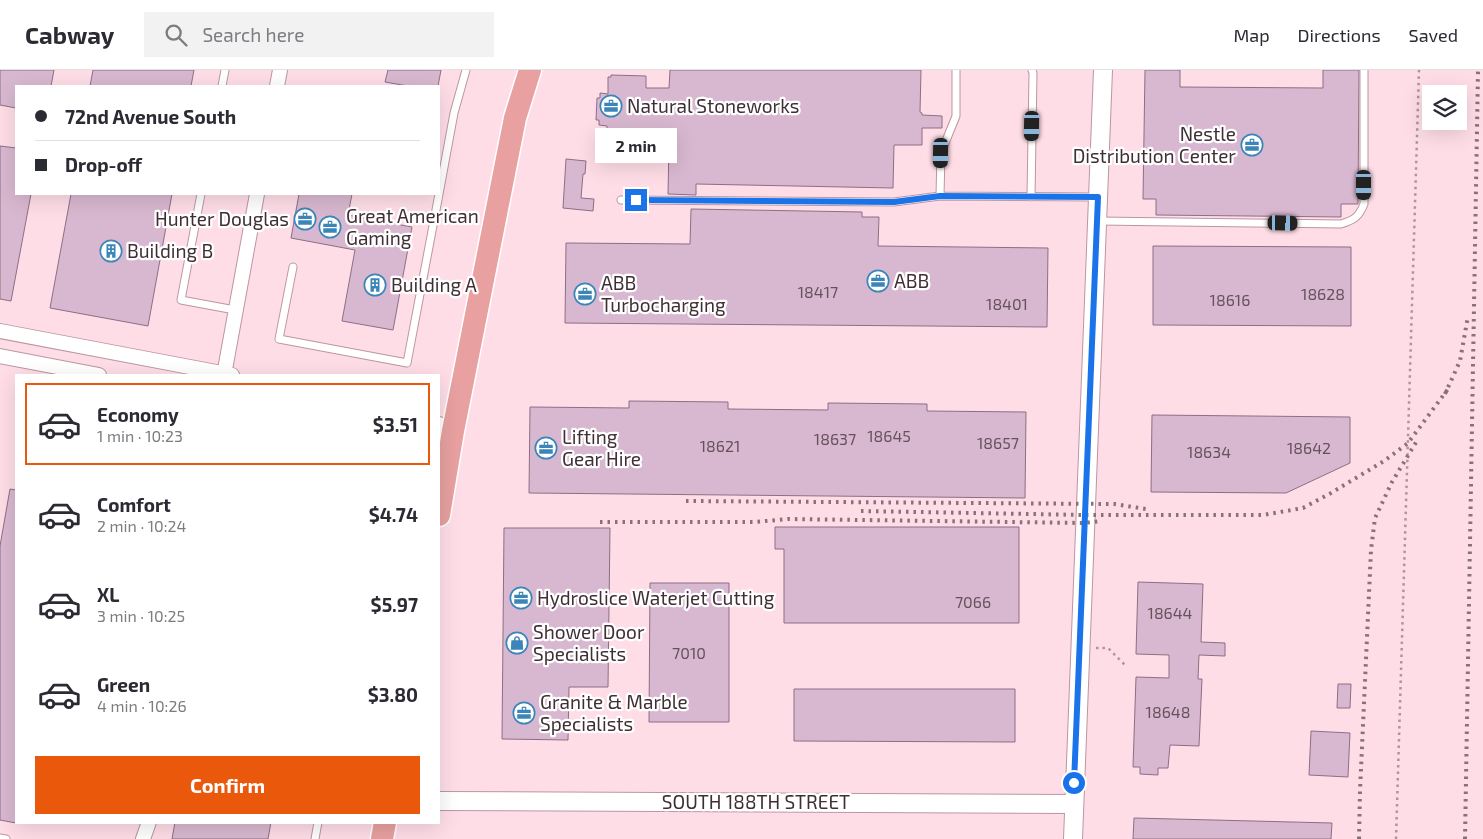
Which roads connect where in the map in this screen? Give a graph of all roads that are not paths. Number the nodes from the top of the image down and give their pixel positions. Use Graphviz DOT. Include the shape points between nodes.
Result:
graph roads {
  1 [pos="225,70"];
  2 [pos="280,70"];
  3 [pos="466,70"];
  4 [pos="530,70"];
  5 [pos="956,70"];
  6 [pos="1032,70"];
  7 [pos="1103,70"];
  8 [pos="1364,70"];
  9 [pos="222,85"];
  10 [pos="277,85"];
  11 [pos="440,189"];
  12 [pos="201,195"];
  13 [pos="257,195"];
  14 [pos="439,195"];
  15 [pos="940,196"];
  16 [pos="1031,197"];
  17 [pos="1098,197"];
  18 [pos="621,200"];
  19 [pos="1097,221"];
  20 [pos="293,266"];
  21 [pos="235,310"];
  22 [pos="0,331"];
  23 [pos="0,356"];
  24 [pos="94,374"];
  25 [pos="227,374"];
  26 [pos="444,429"];
  27 [pos="440,498"];
  28 [pos="440,801"];
  29 [pos="1073,804"];
  30 [pos="148,824"];
  31 [pos="318,824"];
  32 [pos="385,824"];
  33 [pos="0,838"];
  34 [pos="6,839"];
  35 [pos="143,839"];
  36 [pos="315,839"];
  37 [pos="382,839"];
  38 [pos="1073,839"];
  1 -- 9 [label="lane"];
  2 -- 10 [label="street"];
  3 -- 11 [label="lane" via="454,113"];
  4 -- 26 [label="main road" via="515,118"];
  5 -- 15 [label="lane" via="956,116 941,153"];
  6 -- 16 [label="lane"];
  7 -- 17 [label="street"];
  8 -- 19 [label="lane" via="1364,204 1360,214 1351,221 1341,224"];
  12 -- 21 [label="lane" via="181,300"];
  13 -- 21 [label="street"];
  14 -- 20 [label="lane" via="407,363 280,339"];
  15 -- 16 [label="lane"];
  15 -- 18 [label="lane" via="894,202"];
  16 -- 17 [label="lane"];
  17 -- 19 [label="street"];
  19 -- 29 [label="street"];
  21 -- 25 [label="street"];
  22 -- 25 [label="street"];
  23 -- 24 [label="street"];
  26 -- 27 [label="main road"];
  28 -- 29 [label="street, SOUTH 188TH STREET"];
  29 -- 38 [label="street"];
  30 -- 35 [label="street"];
  31 -- 36 [label="lane"];
  32 -- 37 [label="main road"];
  33 -- 34 [label="lane"];
}
